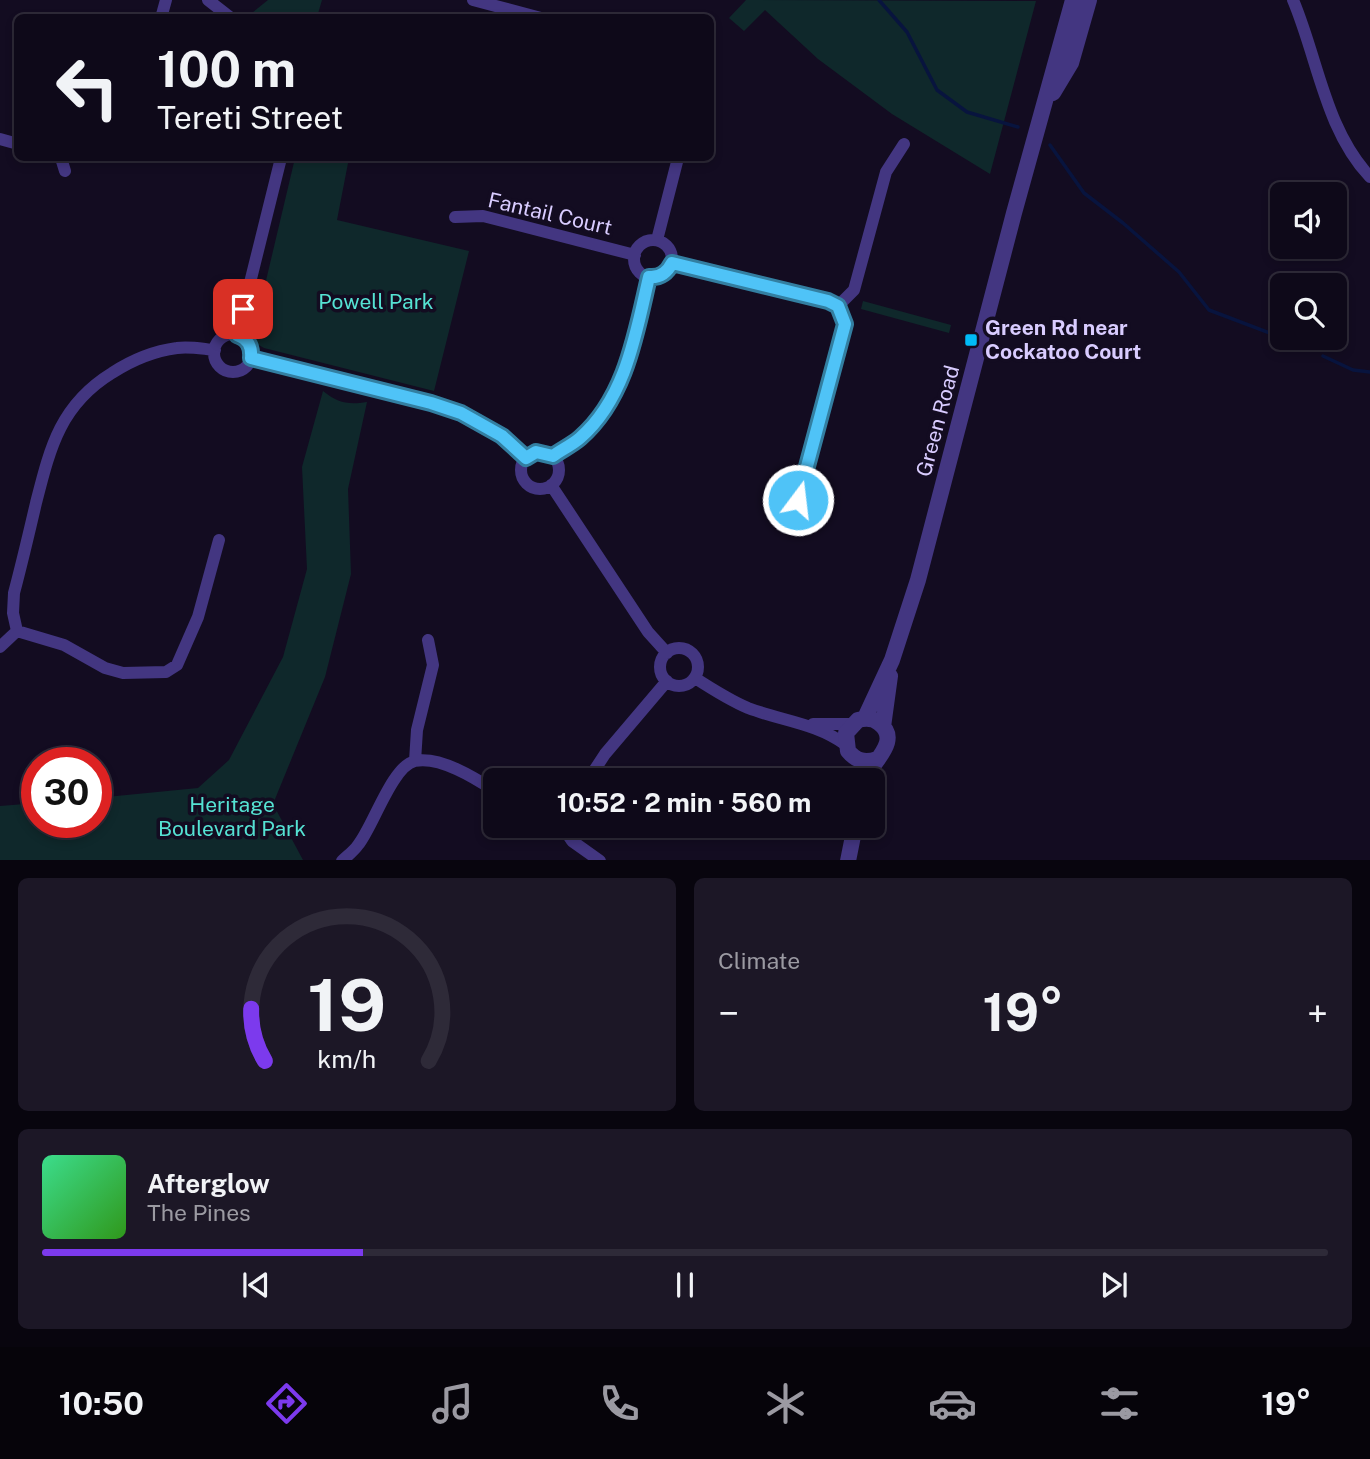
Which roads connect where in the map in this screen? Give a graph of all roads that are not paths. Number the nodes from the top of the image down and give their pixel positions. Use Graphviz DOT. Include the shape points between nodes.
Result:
graph roads {
  1 [pos="168,0"];
  2 [pos="180,0"];
  3 [pos="208,0"];
  4 [pos="473,0"];
  5 [pos="1073,0"];
  6 [pos="1089,0"];
  7 [pos="1293,0"];
  8 [pos="227,14"];
  9 [pos="526,14"];
  10 [pos="1043,110"];
  11 [pos="904,144"];
  12 [pos="62,161"];
  13 [pos="280,161"];
  14 [pos="677,161"];
  15 [pos="65,171"];
  16 [pos="1370,177"];
  17 [pos="455,218"];
  18 [pos="657,240"];
  19 [pos="635,255"];
  20 [pos="672,263"];
  21 [pos="649,277"];
  22 [pos="838,306"];
  23 [pos="237,335"];
  24 [pos="215,349"];
  25 [pos="251,358"];
  26 [pos="553,456"];
  27 [pos="526,458"];
  28 [pos="551,485"];
  29 [pos="798,500"];
  30 [pos="219,540"];
  31 [pos="17,631"];
  32 [pos="428,640"];
  33 [pos="0,647"];
  34 [pos="667,653"];
  35 [pos="892,660"];
  36 [pos="695,678"];
  37 [pos="667,681"];
  38 [pos="859,721"];
  39 [pos="809,724"];
  40 [pos="883,727"];
  41 [pos="849,750"];
  42 [pos="877,759"];
  43 [pos="415,761"];
  44 [pos="596,768"];
  45 [pos="853,768"];
  46 [pos="871,768"];
  47 [pos="483,783"];
  48 [pos="570,838"];
  49 [pos="853,838"];
  50 [pos="342,860"];
  51 [pos="600,860"];
  52 [pos="848,860"];
  1 -- 2 [label="street"];
  3 -- 8 [label="street"];
  4 -- 9 [label="street"];
  5 -- 10 [label="street, Green Road"];
  6 -- 10 [label="street, Green Road" via="1071,63"];
  7 -- 16 [label="street" via="1343,141"];
  10 -- 35 [label="street, Green Road" via="918,580"];
  11 -- 22 [label="street" via="886,172 854,290"];
  12 -- 15 [label="street"];
  13 -- 23 [label="street"];
  14 -- 18 [label="street"];
  17 -- 19 [label="street, Fantail Court" via="483,216"];
  18 -- 19 [label="street" via="646,242"];
  18 -- 20 [label="street" via="671,251"];
  19 -- 21 [label="street" via="637,267"];
  20 -- 21 [label="street" via="665,274"];
  20 -- 22 [label="street"];
  21 -- 26 [label="street" via="619,386 580,438"];
  22 -- 29 [label="street" via="845,324"];
  23 -- 24 [label="street" via="225,336"];
  23 -- 25 [label="street" via="247,341"];
  24 -- 25 [label="street" via="220,367 232,372 244,368"];
  24 -- 31 [label="street" via="179,347 123,366 97,382 64,419 46,462 14,593"];
  25 -- 27 [label="street" via="461,413 502,436"];
  26 -- 27 [label="street" via="536,452"];
  26 -- 28 [label="street" via="559,472"];
  27 -- 28 [label="street" via="522,469 525,481 536,488"];
  28 -- 34 [label="street" via="648,632"];
  30 -- 31 [label="street" via="198,617 177,665 166,672 124,673 105,668 64,645"];
  31 -- 33 [label="street"];
  32 -- 43 [label="street" via="433,665 417,730"];
  34 -- 36 [label="street" via="689,651 698,665"];
  34 -- 37 [label="street" via="661,670"];
  35 -- 38 [label="street, Green Road"];
  35 -- 40 [label="street, Green Road"];
  36 -- 37 [label="street" via="685,685"];
  36 -- 39 [label="street" via="750,709"];
  37 -- 44 [label="street"];
  38 -- 39 [label="street"];
  38 -- 40 [label="street" via="878,722"];
  38 -- 41 [label="street" via="846,733"];
  39 -- 41 [label="street" via="831,734"];
  40 -- 42 [label="street" via="888,741"];
  41 -- 42 [label="street" via="864,761"];
  41 -- 45 [label="street"];
  42 -- 46 [label="street"];
  43 -- 47 [label="street" via="468,774"];
  43 -- 50 [label="street" via="399,772 358,845"];
  48 -- 51 [label="street"];
  49 -- 52 [label="street"];
}
